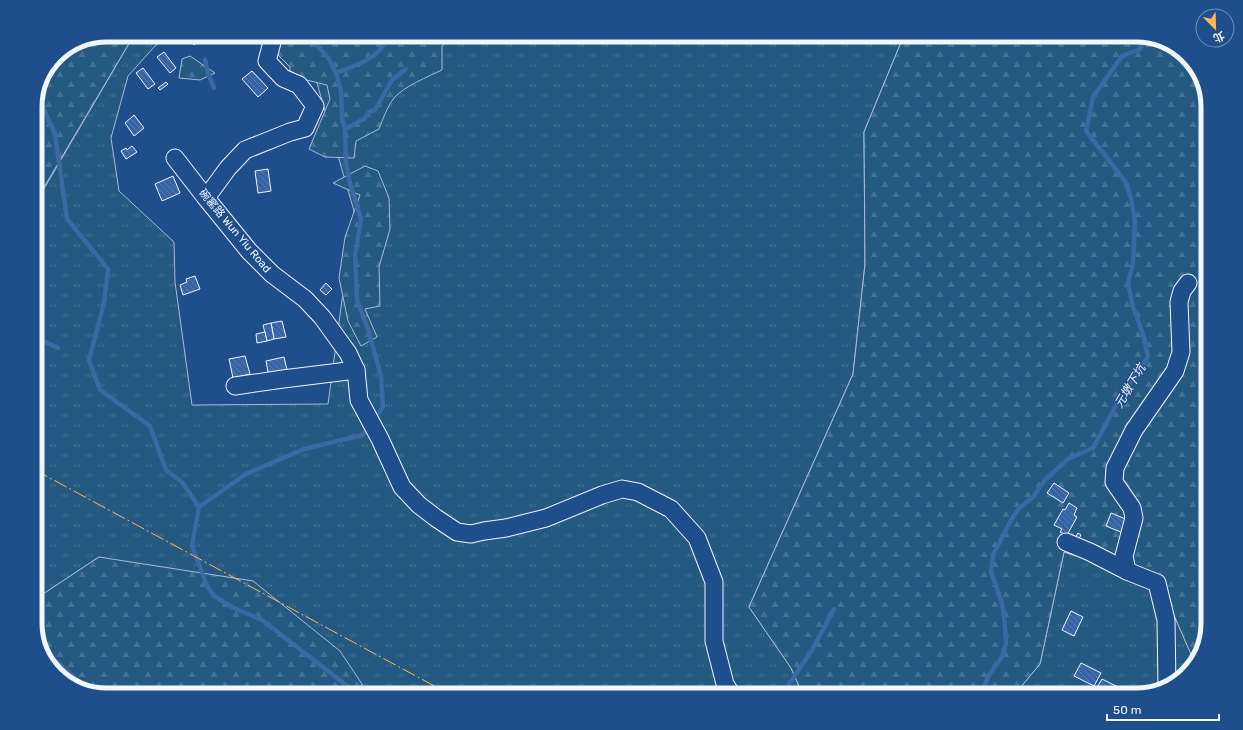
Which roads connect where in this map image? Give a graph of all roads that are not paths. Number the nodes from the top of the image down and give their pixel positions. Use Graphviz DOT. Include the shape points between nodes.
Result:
graph roads {
  1 [pos="272,42"];
  2 [pos="176,158"];
  3 [pos="206,198"];
  4 [pos="1188,283"];
  5 [pos="356,370"];
  6 [pos="236,386"];
  7 [pos="1066,542"];
  8 [pos="1127,571"];
  9 [pos="1167,680"];
  10 [pos="728,688"];
  1 -- 3 [label="street" via="267,61 283,78 299,85 315,106 305,128 245,150"];
  2 -- 3 [label="street, 碗窰路 Wun Yiu Road"];
  3 -- 5 [label="street, 碗窰路 Wun Yiu Road" via="249,251 322,316 348,353"];
  4 -- 8 [label="street" via="1179,302 1181,352 1174,371 1134,430 1115,468 1114,482 1132,508 1134,518 1124,556"];
  5 -- 6 [label="street"];
  5 -- 10 [label="street, 碗窰路 Wun Yiu Road" via="359,400 402,487 419,505 457,532 471,534 546,518 622,489 638,492 671,509 697,538 714,582 714,641"];
  7 -- 8 [label="street"];
  8 -- 9 [label="street" via="1157,583 1166,620"];
}
